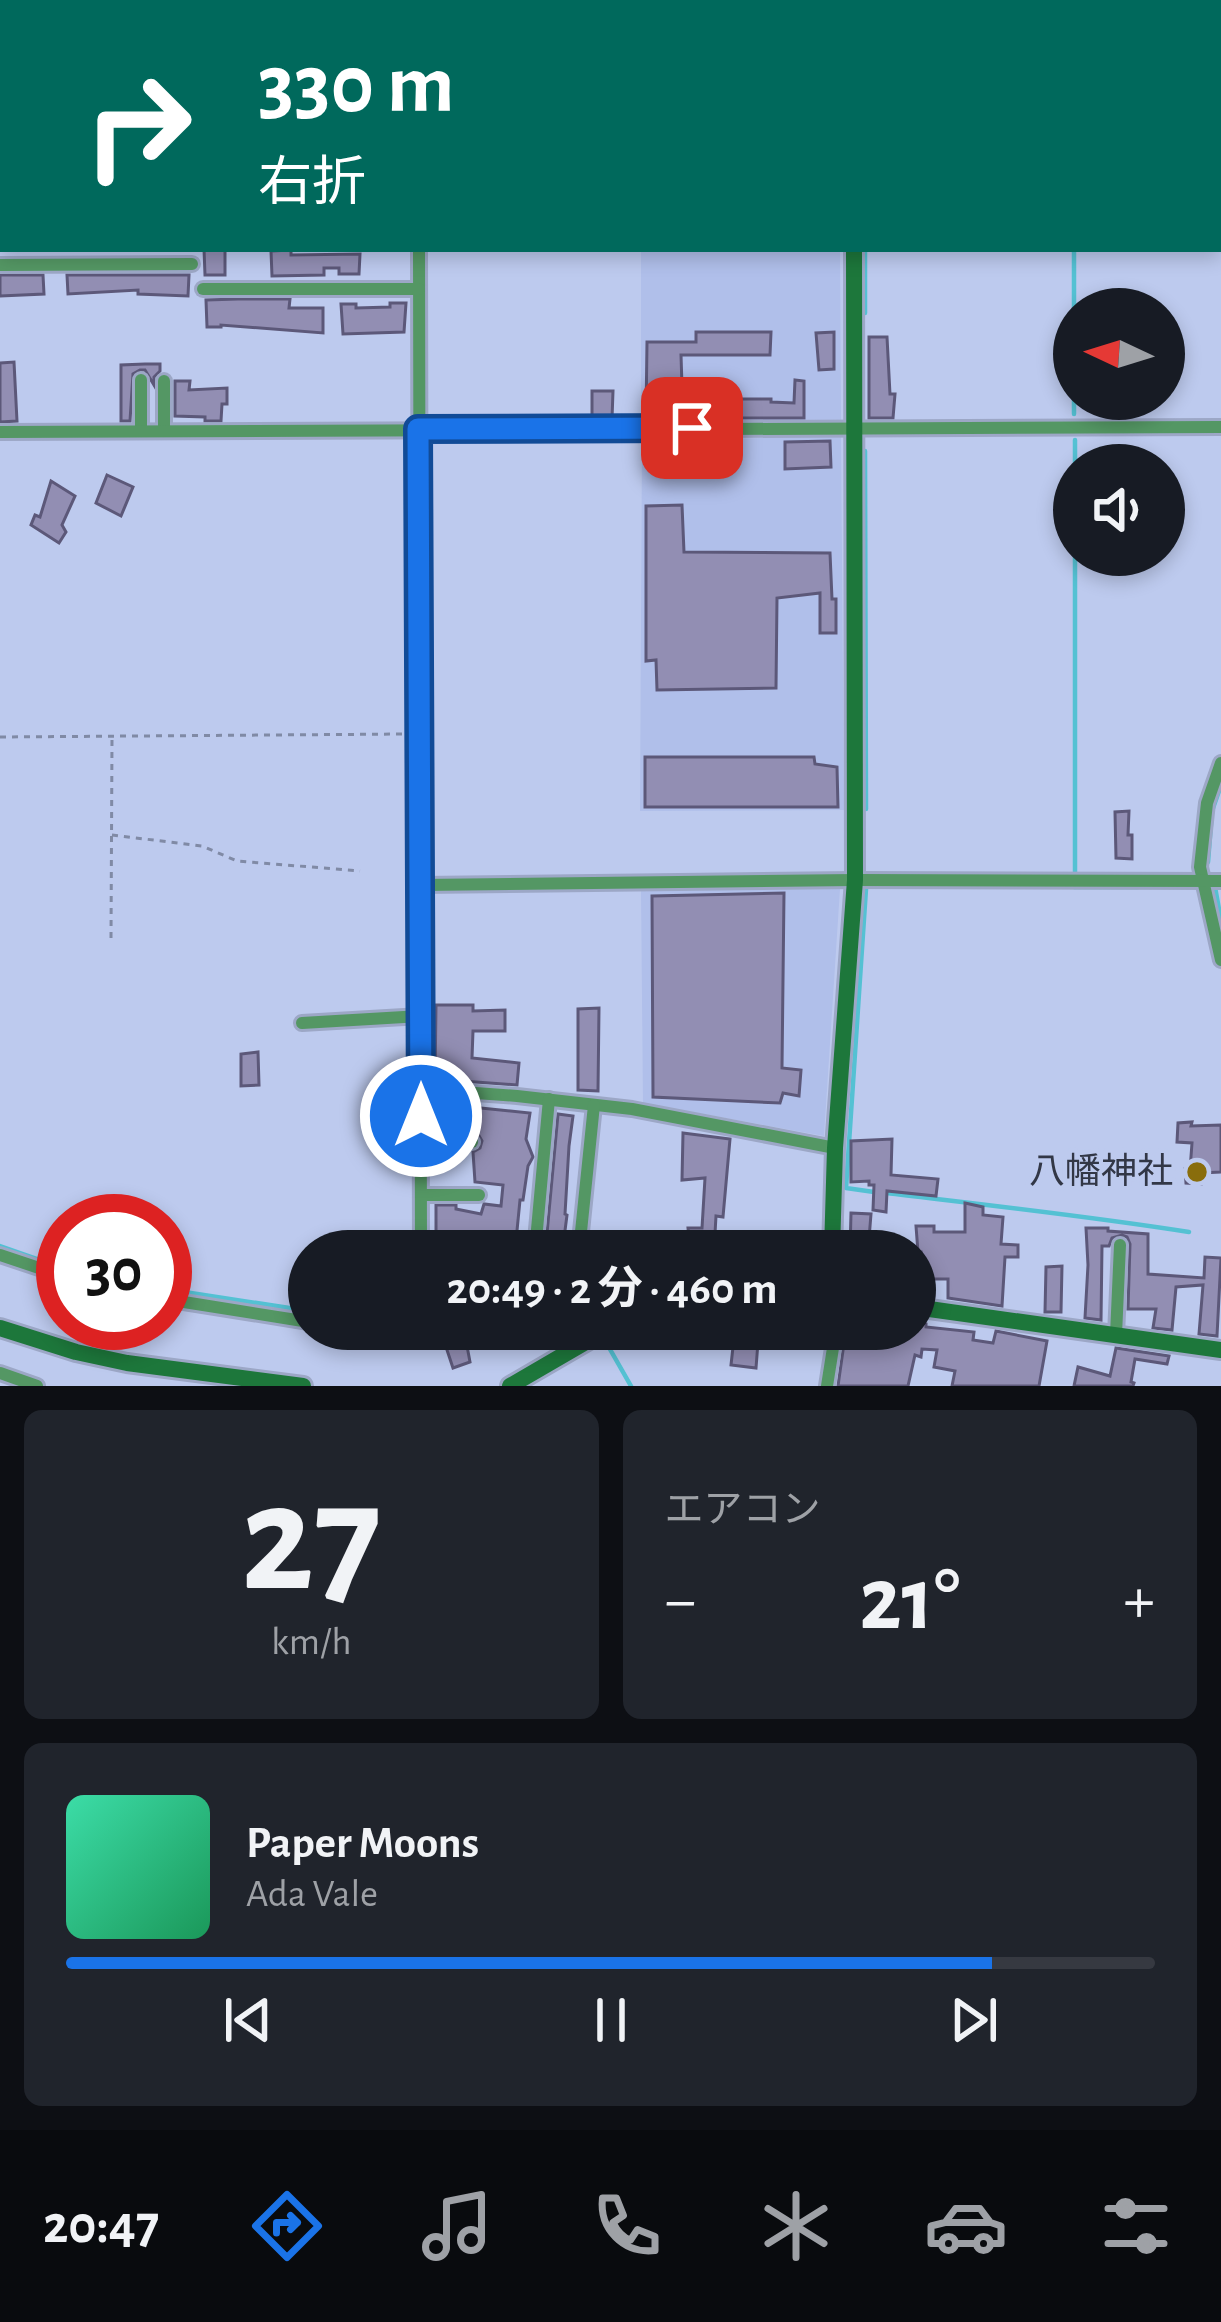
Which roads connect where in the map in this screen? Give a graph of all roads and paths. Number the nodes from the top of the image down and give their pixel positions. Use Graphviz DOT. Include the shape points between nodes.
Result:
graph roads {
  1 [pos="419,252"];
  2 [pos="854,252"];
  3 [pos="192,264"];
  4 [pos="0,265"];
  5 [pos="203,289"];
  6 [pos="419,289"];
  7 [pos="141,380"];
  8 [pos="164,381"];
  9 [pos="855,428"];
  10 [pos="1221,428"];
  11 [pos="418,429"];
  12 [pos="141,431"];
  13 [pos="164,431"];
  14 [pos="0,432"];
  15 [pos="420,734"];
  16 [pos="112,736"];
  17 [pos="0,737"];
  18 [pos="1221,764"];
  19 [pos="112,835"];
  20 [pos="360,872"];
  21 [pos="855,880"];
  22 [pos="1204,881"];
  23 [pos="1221,881"];
  24 [pos="421,885"];
  25 [pos="111,938"];
  26 [pos="1221,960"];
  27 [pos="421,1016"];
  28 [pos="302,1023"];
  29 [pos="421,1089"];
  30 [pos="549,1100"];
  31 [pos="594,1105"];
  32 [pos="421,1142"];
  33 [pos="472,1142"];
  34 [pos="835,1148"];
  35 [pos="421,1195"];
  36 [pos="479,1195"];
  37 [pos="421,1230"];
  38 [pos="537,1230"];
  39 [pos="581,1230"];
  40 [pos="833,1230"];
  41 [pos="1120,1245"];
  42 [pos="0,1255"];
  43 [pos="36,1267"];
  44 [pos="192,1303"];
  45 [pos="936,1310"];
  46 [pos="288,1319"];
  47 [pos="0,1328"];
  48 [pos="1116,1335"];
  49 [pos="572,1350"];
  50 [pos="833,1350"];
  51 [pos="1221,1350"];
  52 [pos="7,1376"];
  53 [pos="33,1386"];
  54 [pos="303,1386"];
  55 [pos="511,1386"];
  56 [pos="827,1386"];
  1 -- 6 [label="street"];
  2 -- 9 [label="street"];
  3 -- 4 [label="street"];
  5 -- 6 [label="street"];
  6 -- 11 [label="street"];
  7 -- 12 [label="street"];
  8 -- 13 [label="street"];
  9 -- 10 [label="street"];
  9 -- 11 [label="street"];
  9 -- 21 [label="street"];
  11 -- 13 [label="street"];
  11 -- 15 [label="street"];
  12 -- 13 [label="street"];
  12 -- 14 [label="street"];
  15 -- 16 [label="path"];
  15 -- 24 [label="street"];
  16 -- 17 [label="path"];
  16 -- 19 [label="path"];
  18 -- 22 [label="street" via="1200,847"];
  19 -- 20 [label="path" via="202,847 237,861"];
  19 -- 25 [label="path"];
  21 -- 22 [label="street"];
  21 -- 24 [label="street"];
  21 -- 34 [label="street"];
  22 -- 23 [label="street"];
  22 -- 26 [label="street"];
  24 -- 27 [label="street"];
  27 -- 28 [label="street"];
  27 -- 29 [label="street"];
  29 -- 30 [label="street"];
  29 -- 32 [label="street"];
  30 -- 31 [label="street"];
  30 -- 38 [label="street"];
  31 -- 34 [label="street"];
  31 -- 39 [label="street"];
  32 -- 33 [label="street"];
  32 -- 35 [label="street"];
  34 -- 40 [label="street"];
  35 -- 36 [label="street"];
  35 -- 37 [label="street"];
  41 -- 48 [label="street"];
  42 -- 43 [label="street"];
  44 -- 46 [label="street"];
  45 -- 48 [label="street"];
  47 -- 54 [label="street" via="127,1363"];
  48 -- 51 [label="street"];
  49 -- 55 [label="street"];
  50 -- 56 [label="street"];
  52 -- 53 [label="street"];
}
